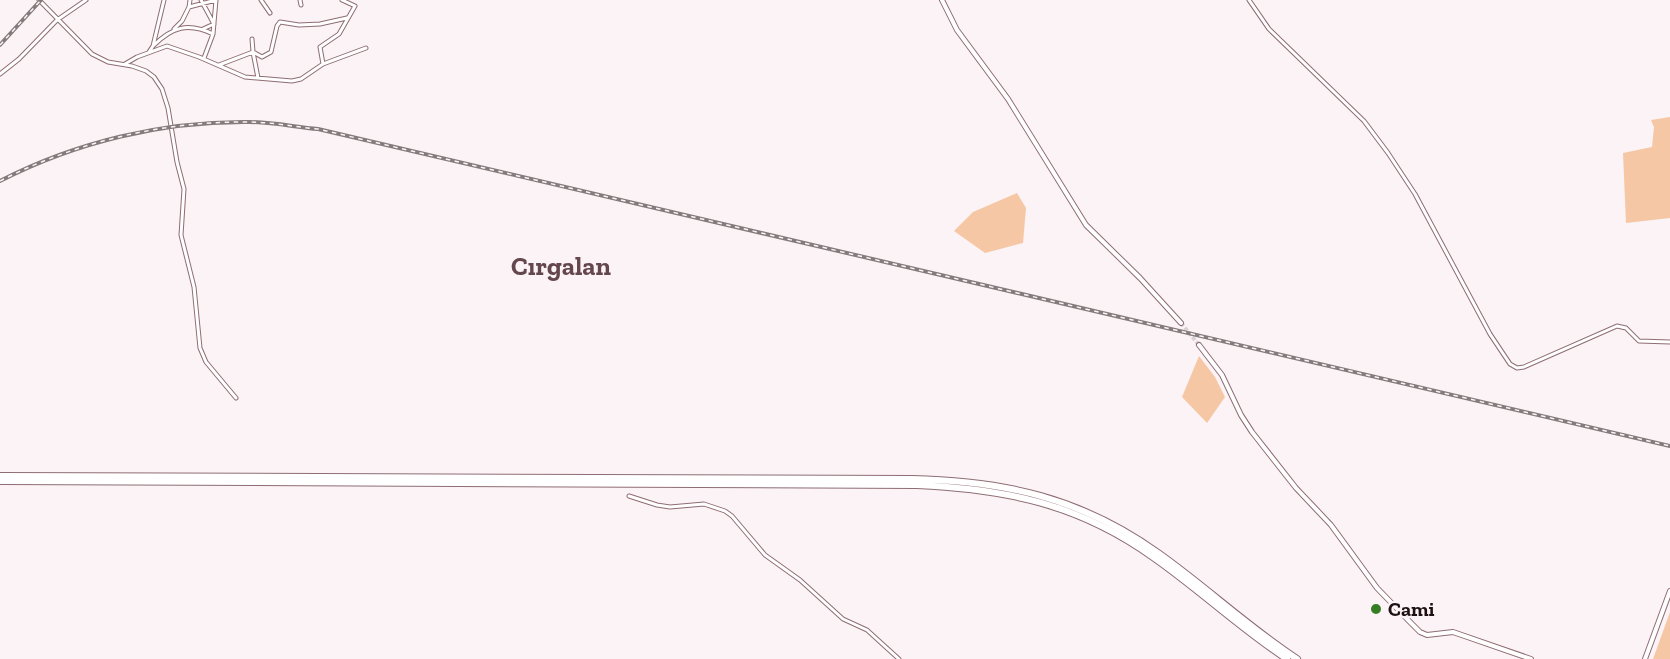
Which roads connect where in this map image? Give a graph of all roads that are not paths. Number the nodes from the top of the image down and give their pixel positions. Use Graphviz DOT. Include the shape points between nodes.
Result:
graph roads {
  1 [pos="39,0"];
  2 [pos="86,0"];
  3 [pos="164,0"];
  4 [pos="190,0"];
  5 [pos="201,0"];
  6 [pos="216,0"];
  7 [pos="261,0"];
  8 [pos="342,0"];
  9 [pos="942,0"];
  10 [pos="1249,0"];
  11 [pos="204,5"];
  12 [pos="189,7"];
  13 [pos="270,13"];
  14 [pos="347,18"];
  15 [pos="57,20"];
  16 [pos="214,24"];
  17 [pos="174,29"];
  18 [pos="201,30"];
  19 [pos="213,34"];
  20 [pos="252,39"];
  21 [pos="153,46"];
  22 [pos="366,48"];
  23 [pos="253,52"];
  24 [pos="147,54"];
  25 [pos="204,58"];
  26 [pos="125,64"];
  27 [pos="323,64"];
  28 [pos="219,65"];
  29 [pos="0,74"];
  30 [pos="258,78"];
  31 [pos="1181,323"];
  32 [pos="1670,342"];
  33 [pos="1199,345"];
  34 [pos="236,398"];
  35 [pos="0,476"];
  36 [pos="0,482"];
  37 [pos="630,496"];
  38 [pos="1670,591"];
  39 [pos="899,659"];
  40 [pos="1287,659"];
  41 [pos="1297,659"];
  42 [pos="1531,659"];
  43 [pos="1645,659"];
  1 -- 15 [label="street"];
  2 -- 15 [label="street"];
  3 -- 21 [label="street"];
  4 -- 12 [label="street"];
  5 -- 11 [label="street"];
  6 -- 11 [label="street"];
  6 -- 16 [label="street"];
  7 -- 13 [label="street"];
  8 -- 14 [label="street" via="355,6"];
  9 -- 31 [label="street" via="954,26 1008,99 1086,225"];
  10 -- 32 [label="street" via="1272,32 1364,121 1396,164 1510,364 1524,367 1617,326 1626,328 1639,341"];
  11 -- 12 [label="street"];
  11 -- 16 [label="street"];
  12 -- 17 [label="street"];
  14 -- 23 [label="street" via="320,24 280,22 271,52 262,57"];
  14 -- 27 [label="street" via="339,34 320,47"];
  15 -- 26 [label="street" via="95,57"];
  15 -- 29 [label="street"];
  16 -- 18 [label="street"];
  16 -- 19 [label="street"];
  17 -- 18 [label="street"];
  17 -- 21 [label="street"];
  18 -- 19 [label="street"];
  19 -- 25 [label="street"];
  20 -- 23 [label="street"];
  21 -- 24 [label="street"];
  22 -- 27 [label="street"];
  23 -- 28 [label="street"];
  23 -- 30 [label="street"];
  24 -- 25 [label="street" via="167,46"];
  24 -- 26 [label="street"];
  25 -- 28 [label="street"];
  26 -- 34 [label="street" via="150,73 166,97 184,189 181,230 194,287 200,348 206,362"];
  27 -- 30 [label="street" via="295,81"];
  28 -- 30 [label="street" via="245,77"];
  33 -- 42 [label="street" via="1221,375 1252,432 1331,525 1377,588 1411,624 1427,635 1453,632"];
  35 -- 41 [label="highway" via="912,479 993,485 1059,501 1120,529"];
  36 -- 40 [label="highway" via="917,485 979,489 1050,504 1109,529 1154,557"];
  37 -- 39 [label="street" via="657,505 704,504 725,511 765,555 843,619 867,630"];
  38 -- 43 [label="street"];
}
